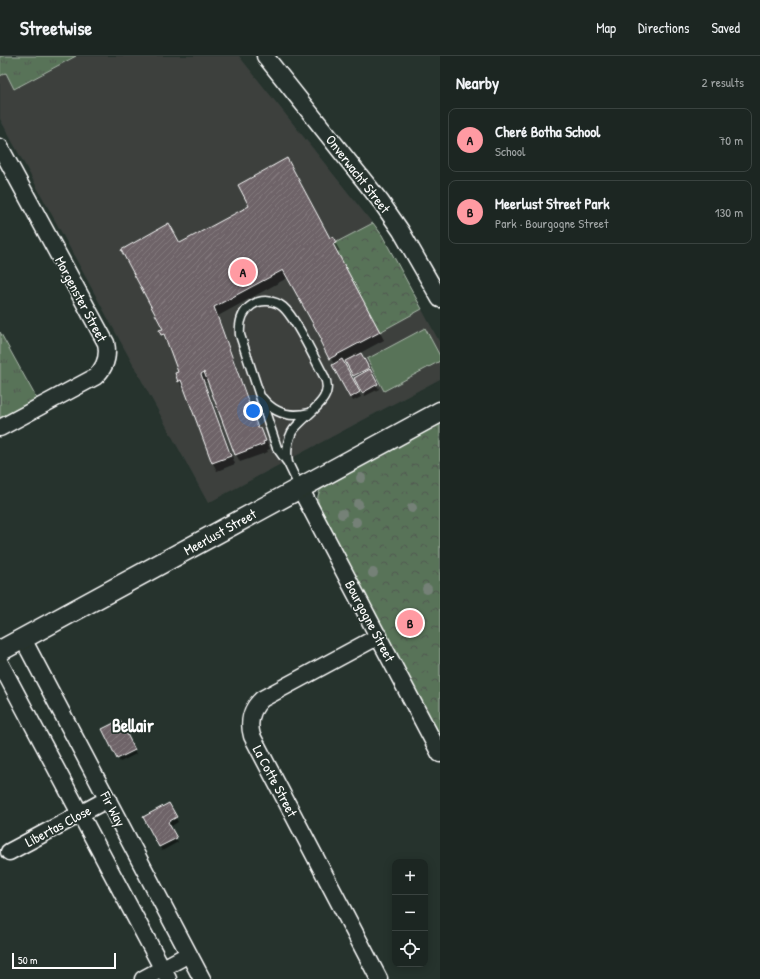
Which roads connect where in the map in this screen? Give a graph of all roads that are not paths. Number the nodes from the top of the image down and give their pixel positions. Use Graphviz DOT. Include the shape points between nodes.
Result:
graph roads {
  1 [pos="265,56"];
  2 [pos="0,147"];
  3 [pos="440,299"];
  4 [pos="258,391"];
  5 [pos="440,412"];
  6 [pos="309,413"];
  7 [pos="0,428"];
  8 [pos="288,463"];
  9 [pos="300,488"];
  10 [pos="379,636"];
  11 [pos="23,639"];
  12 [pos="0,651"];
  13 [pos="0,663"];
  14 [pos="440,754"];
  15 [pos="108,799"];
  16 [pos="81,814"];
  17 [pos="9,852"];
  18 [pos="189,954"];
  19 [pos="165,974"];
  20 [pos="143,979"];
  21 [pos="202,979"];
  22 [pos="379,979"];
  1 -- 3 [label="street, Onverwacht Street" via="384,207 407,240"];
  2 -- 7 [label="street, Morgenster Street" via="106,343 107,355 104,367 95,377"];
  4 -- 6 [label="lane" via="267,404 281,413 295,416"];
  4 -- 6 [label="lane" via="240,335 240,321 252,305 264,301 282,306 287,311 326,380 326,396"];
  4 -- 8 [label="lane" via="277,448"];
  5 -- 9 [label="street, Meerlust Street"];
  6 -- 8 [label="lane" via="290,437 286,454"];
  8 -- 9 [label="lane"];
  9 -- 10 [label="street, Bourgogne Street"];
  9 -- 11 [label="street, Meerlust Street"];
  10 -- 14 [label="street, Bourgogne Street"];
  10 -- 22 [label="street, La Cotte Street" via="262,699 252,711 250,723 252,736"];
  11 -- 12 [label="street, Meerlust Street"];
  11 -- 15 [label="street, Fir Way"];
  13 -- 16 [label="street"];
  15 -- 16 [label="street, Libertas Close"];
  15 -- 18 [label="street, Fir Way"];
  16 -- 17 [label="street, Libertas Close"];
  16 -- 19 [label="street"];
  18 -- 19 [label="street"];
  18 -- 21 [label="street, Fir Way"];
  19 -- 20 [label="street"];
}
